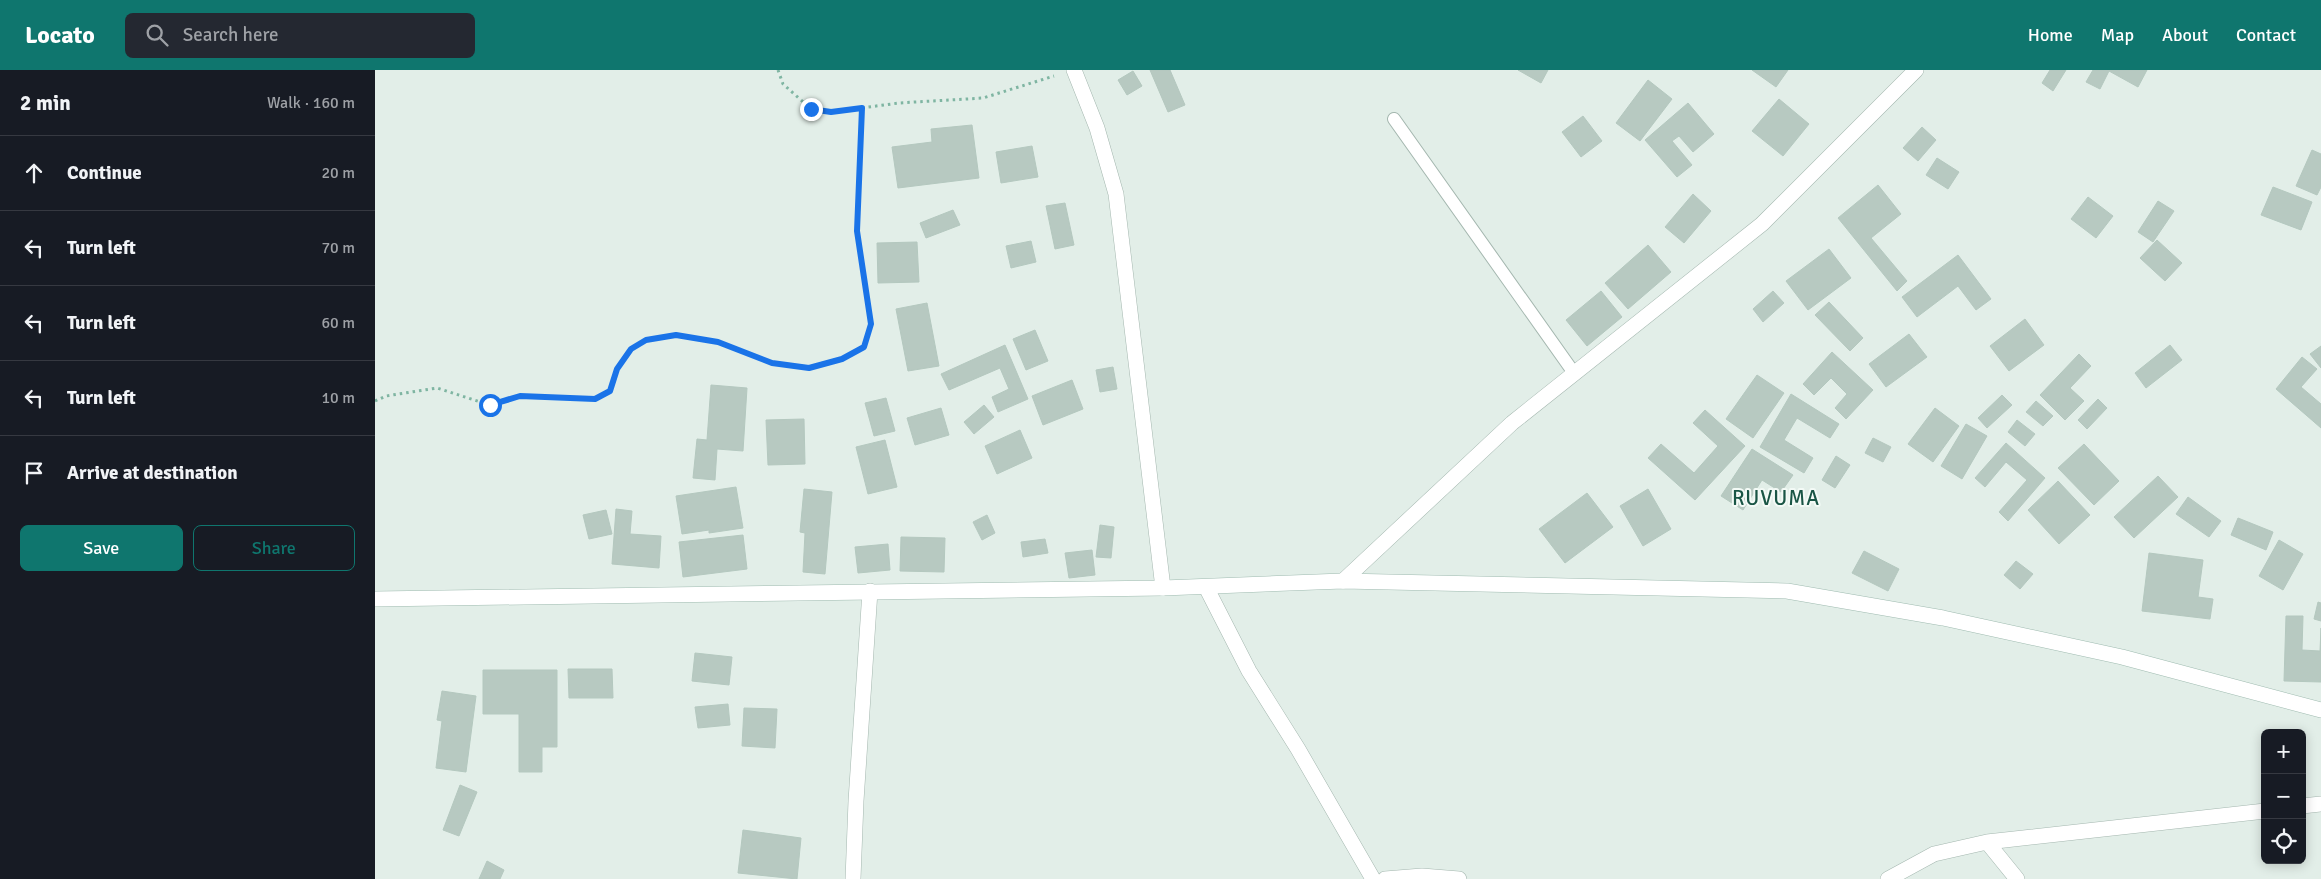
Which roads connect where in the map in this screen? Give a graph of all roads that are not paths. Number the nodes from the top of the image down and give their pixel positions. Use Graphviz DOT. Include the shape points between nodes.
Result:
graph roads {
  1 [pos="1916,70"];
  2 [pos="1069,71"];
  3 [pos="1394,119"];
  4 [pos="1574,373"];
  5 [pos="1343,581"];
  6 [pos="1206,587"];
  7 [pos="1163,588"];
  8 [pos="870,590"];
  9 [pos="375,598"];
  10 [pos="2321,710"];
  11 [pos="2321,804"];
  12 [pos="2306,806"];
  13 [pos="2261,811"];
  14 [pos="1987,842"];
  15 [pos="853,879"];
  16 [pos="1373,879"];
  17 [pos="1385,879"];
  18 [pos="1459,879"];
  19 [pos="1887,879"];
  20 [pos="2017,879"];
  1 -- 4 [label="street" via="1762,224"];
  2 -- 7 [label="street" via="1097,128 1116,194"];
  3 -- 4 [label="lane"];
  4 -- 5 [label="street" via="1512,423"];
  5 -- 6 [label="street"];
  5 -- 10 [label="street" via="1787,592 1943,618 2113,654"];
  6 -- 7 [label="street"];
  6 -- 16 [label="street" via="1249,671"];
  7 -- 8 [label="street"];
  8 -- 9 [label="street"];
  8 -- 15 [label="street"];
  11 -- 12 [label="street"];
  13 -- 14 [label="street"];
  14 -- 19 [label="street" via="1934,854"];
  14 -- 20 [label="street"];
  17 -- 18 [label="street" via="1422,876"];
}
